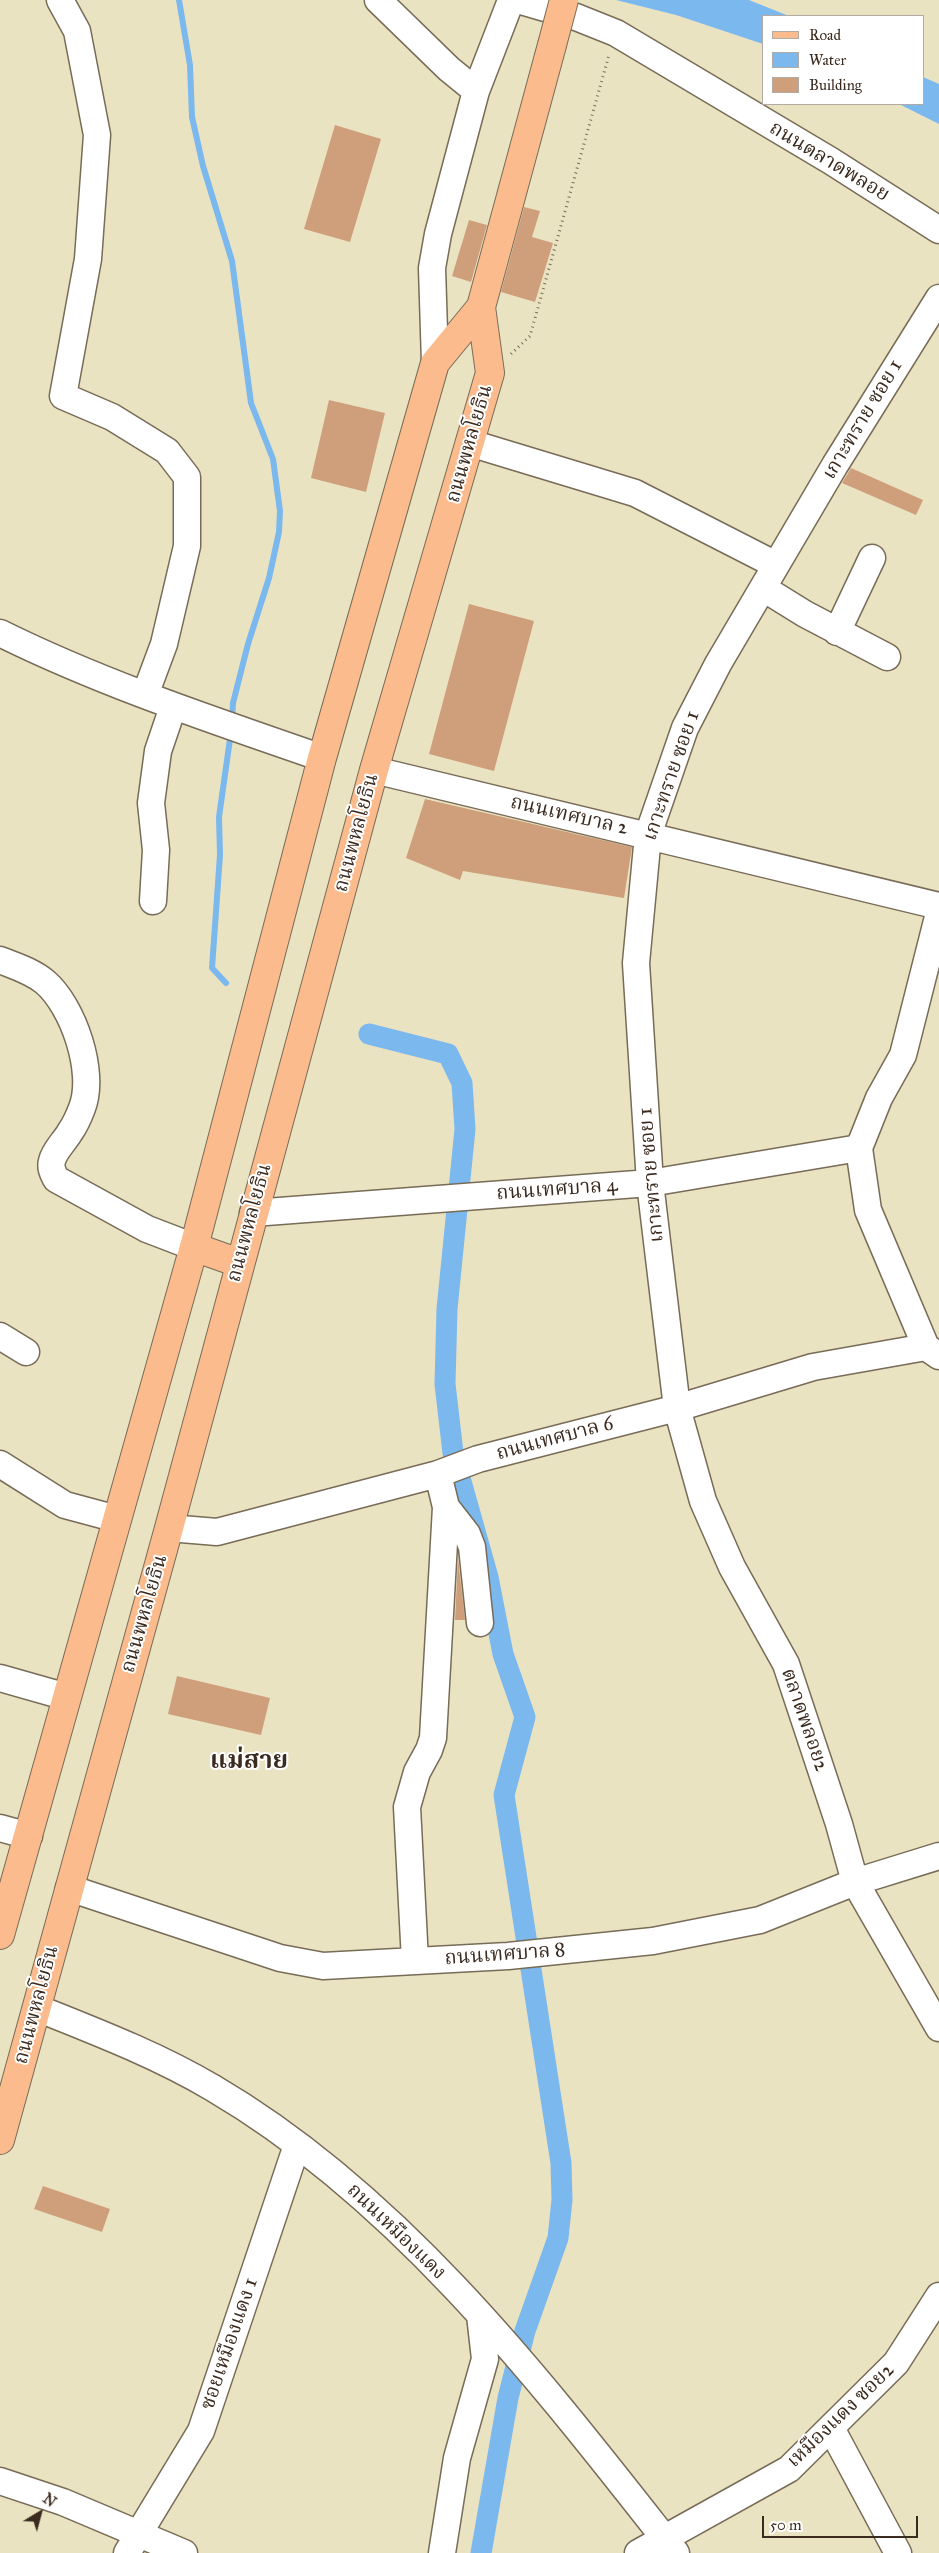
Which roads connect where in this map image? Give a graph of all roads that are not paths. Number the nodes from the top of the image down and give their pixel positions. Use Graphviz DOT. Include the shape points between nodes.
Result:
graph roads {
  1 [pos="60,0"];
  2 [pos="378,0"];
  3 [pos="514,0"];
  4 [pos="518,0"];
  5 [pos="564,0"];
  6 [pos="476,91"];
  7 [pos="939,230"];
  8 [pos="939,298"];
  9 [pos="481,307"];
  10 [pos="435,363"];
  11 [pos="470,443"];
  12 [pos="872,558"];
  13 [pos="776,565"];
  14 [pos="763,588"];
  15 [pos="837,632"];
  16 [pos="0,633"];
  17 [pos="887,657"];
  18 [pos="145,695"];
  19 [pos="173,707"];
  20 [pos="322,758"];
  21 [pos="374,770"];
  22 [pos="648,835"];
  23 [pos="153,901"];
  24 [pos="939,906"];
  25 [pos="939,912"];
  26 [pos="0,960"];
  27 [pos="859,1148"];
  28 [pos="650,1184"];
  29 [pos="253,1213"];
  30 [pos="194,1247"];
  31 [pos="239,1263"];
  32 [pos="0,1336"];
  33 [pos="933,1351"];
  34 [pos="26,1352"];
  35 [pos="677,1408"];
  36 [pos="0,1464"];
  37 [pos="438,1474"];
  38 [pos="446,1507"];
  39 [pos="117,1518"];
  40 [pos="169,1528"];
  41 [pos="480,1623"];
  42 [pos="0,1678"];
  43 [pos="67,1697"];
  44 [pos="0,1828"];
  45 [pos="29,1836"];
  46 [pos="939,1856"];
  47 [pos="855,1882"];
  48 [pos="69,1888"];
  49 [pos="0,1935"];
  50 [pos="414,1961"];
  51 [pos="38,2008"];
  52 [pos="939,2028"];
  53 [pos="0,2140"];
  54 [pos="297,2145"];
  55 [pos="939,2296"];
  56 [pos="485,2320"];
  57 [pos="831,2428"];
  58 [pos="0,2481"];
  59 [pos="132,2543"];
  60 [pos="671,2546"];
  61 [pos="184,2553"];
  62 [pos="442,2553"];
  63 [pos="638,2553"];
  64 [pos="898,2553"];
  1 -- 18 [label="street" via="77,31 97,135 88,259 63,396 112,417 167,451 187,477 187,546 164,644"];
  2 -- 6 [label="street"];
  3 -- 6 [label="street" via="510,3"];
  4 -- 7 [label="street, ถนนตลาดพลอย" via="616,33 831,161"];
  5 -- 9 [label="main road, ถนนพหลโยธิน, bridge"];
  6 -- 10 [label="street" via="432,268"];
  8 -- 13 [label="street, เกาะทราย ซอย 1"];
  9 -- 10 [label="main road, ถนนพหลโยธิน"];
  9 -- 11 [label="main road, ถนนพหลโยธิน" via="490,373"];
  10 -- 20 [label="main road, ถนนพหลโยธิน"];
  11 -- 13 [label="street" via="635,492"];
  11 -- 21 [label="main road, ถนนพหลโยธิน"];
  12 -- 15 [label="street"];
  13 -- 14 [label="street, เกาะทราย ซอย 1"];
  14 -- 15 [label="street"];
  14 -- 22 [label="street, เกาะทราย ซอย 1" via="685,728"];
  15 -- 17 [label="street"];
  16 -- 18 [label="street"];
  18 -- 19 [label="street"];
  19 -- 20 [label="street"];
  19 -- 23 [label="street" via="158,751 152,803 156,850"];
  20 -- 30 [label="main road, ถนนพหลโยธิน"];
  21 -- 22 [label="street, ถนนเทศบาล 2"];
  21 -- 29 [label="main road, ถนนพหลโยธิน"];
  22 -- 24 [label="street, ถนนเทศบาล 2"];
  22 -- 28 [label="street, เกาะทราย ซอย 1" via="636,963"];
  25 -- 27 [label="street" via="903,1054 879,1098"];
  26 -- 30 [label="street" via="35,975 56,992 85,1061 87,1088 82,1107 52,1159 51,1168 56,1179 147,1229"];
  27 -- 28 [label="street, ถนนเทศบาล 4"];
  27 -- 33 [label="street" via="868,1210"];
  28 -- 29 [label="street, ถนนเทศบาล 4"];
  28 -- 35 [label="street, เกาะทราย ซอย 1"];
  29 -- 31 [label="main road, ถนนพหลโยธิน"];
  30 -- 31 [label="main road"];
  30 -- 39 [label="main road, ถนนพหลโยธิน"];
  31 -- 40 [label="main road, ถนนพหลโยธิน"];
  32 -- 34 [label="street"];
  33 -- 35 [label="street, ถนนเทศบาล 6" via="813,1367"];
  35 -- 37 [label="street, ถนนเทศบาล 6" via="478,1459"];
  35 -- 47 [label="street, ตลาดพลอย2" via="703,1501 732,1567 786,1664"];
  36 -- 39 [label="street" via="66,1505"];
  37 -- 38 [label="street"];
  37 -- 40 [label="street, ถนนเทศบาล 6" via="217,1532"];
  38 -- 41 [label="street" via="467,1534 472,1547"];
  38 -- 50 [label="street" via="433,1738 417,1772 407,1807"];
  39 -- 43 [label="main road, ถนนพหลโยธิน"];
  40 -- 48 [label="main road, ถนนพหลโยธิน"];
  42 -- 43 [label="street"];
  43 -- 45 [label="main road, ถนนพหลโยธิน"];
  44 -- 45 [label="street"];
  45 -- 49 [label="main road, ถนนพหลโยธิน"];
  46 -- 47 [label="street, ถนนเทศบาล 8"];
  47 -- 50 [label="street, ถนนเทศบาล 8" via="760,1920 654,1941 538,1954"];
  47 -- 52 [label="street, ตลาดพลอย2"];
  48 -- 50 [label="street, ถนนเทศบาล 8" via="280,1958 323,1966"];
  48 -- 51 [label="main road, ถนนพหลโยธิน"];
  51 -- 53 [label="main road, ถนนพหลโยธิน"];
  51 -- 54 [label="street, ถนนเหมืองแดง" via="128,2045 213,2088"];
  54 -- 56 [label="street, ถนนเหมืองแดง" via="372,2205"];
  54 -- 59 [label="street, ซอยเหมืองแดง 1" via="201,2431"];
  55 -- 57 [label="street, เหมืองแดง ซอย2" via="896,2363"];
  56 -- 60 [label="street, ถนนเหมืองแดง" via="528,2367"];
  56 -- 62 [label="street" via="485,2358 457,2458"];
  57 -- 60 [label="street, เหมืองแดง ซอย2" via="789,2469 727,2502"];
  57 -- 64 [label="street"];
  58 -- 59 [label="street" via="64,2502"];
  59 -- 61 [label="street"];
  60 -- 63 [label="street, เหมืองแดง ซอย2"];
}
